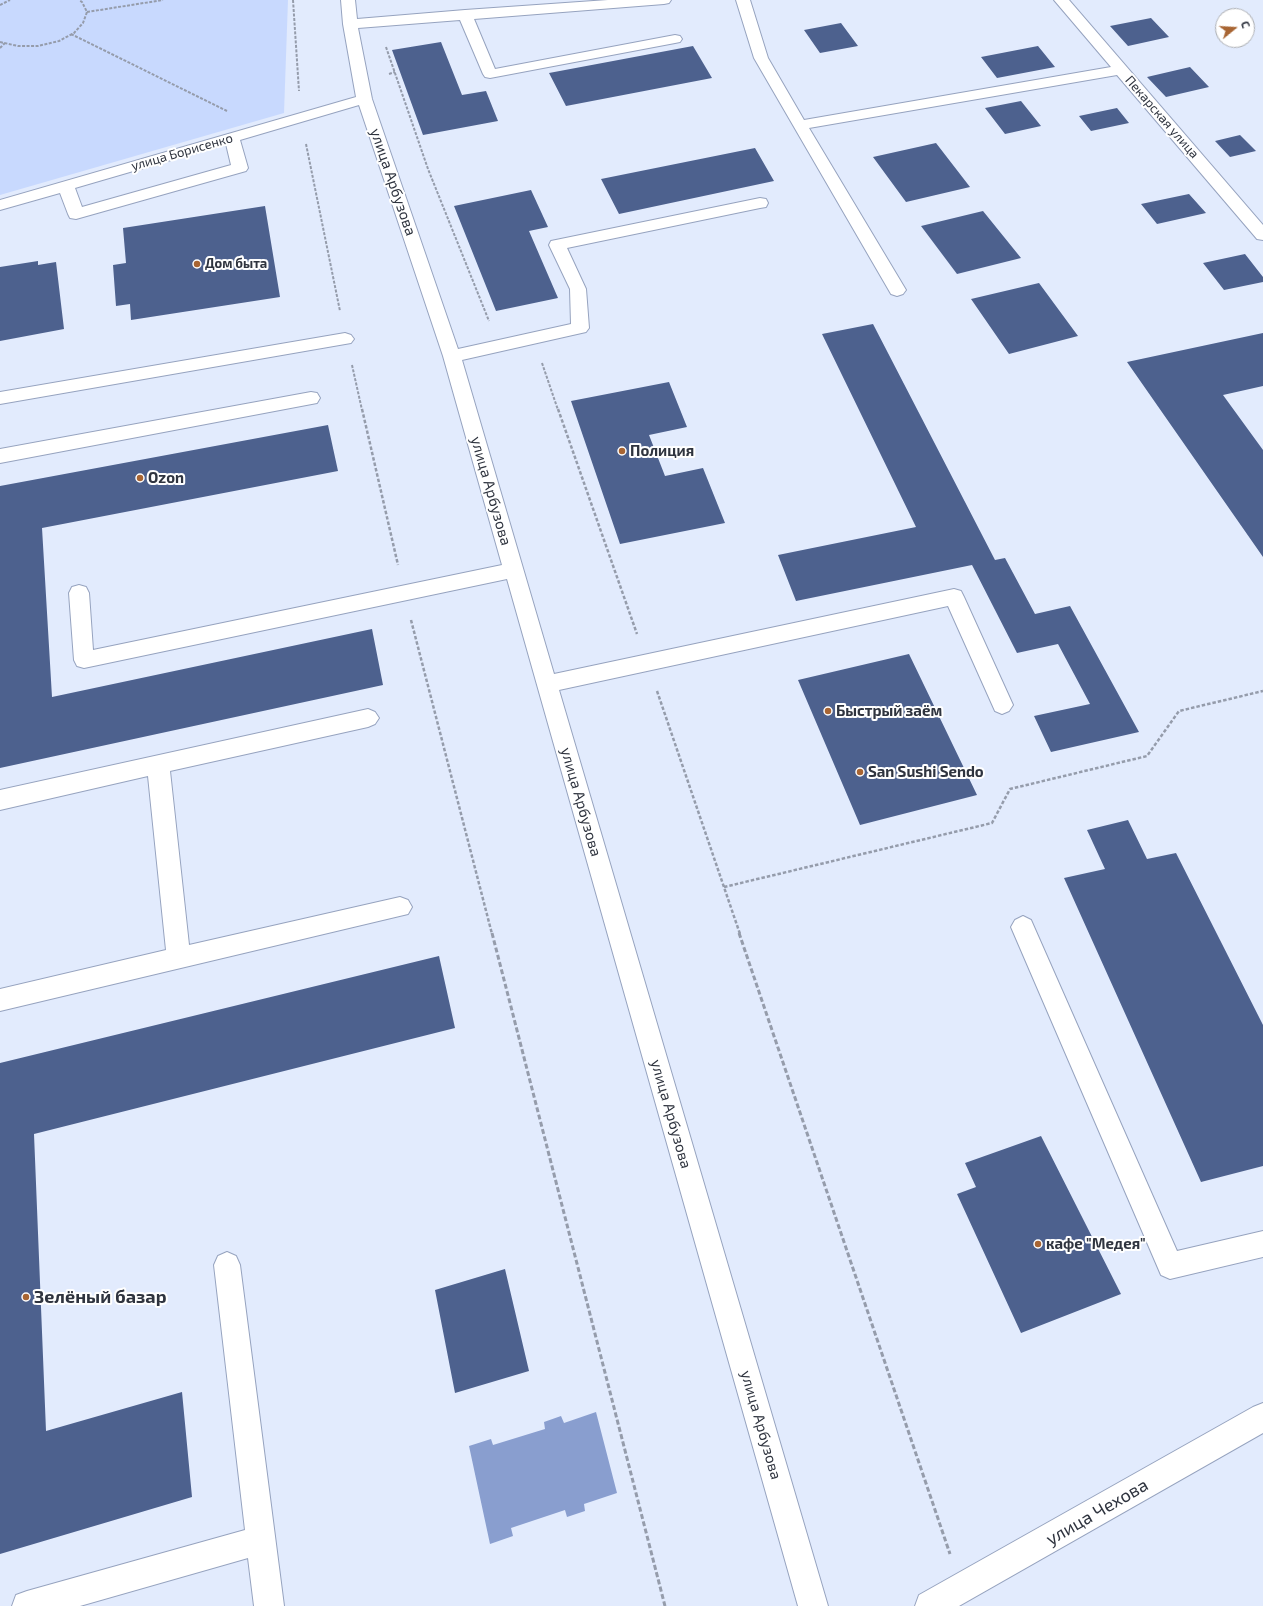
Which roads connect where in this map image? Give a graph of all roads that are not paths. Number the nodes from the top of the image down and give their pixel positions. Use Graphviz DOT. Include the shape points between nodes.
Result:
graph roads {
  1 [pos="348,0"];
  2 [pos="664,0"];
  3 [pos="742,0"];
  4 [pos="1061,0"];
  5 [pos="466,14"];
  6 [pos="350,24"];
  7 [pos="675,38"];
  8 [pos="1122,70"];
  9 [pos="364,99"];
  10 [pos="799,125"];
  11 [pos="232,138"];
  12 [pos="66,186"];
  13 [pos="760,203"];
  14 [pos="0,205"];
  15 [pos="1263,235"];
  16 [pos="897,290"];
  17 [pos="345,339"];
  18 [pos="452,356"];
  19 [pos="0,398"];
  20 [pos="311,398"];
  21 [pos="0,456"];
  22 [pos="513,570"];
  23 [pos="79,593"];
  24 [pos="546,684"];
  25 [pos="1002,705"];
  26 [pos="368,718"];
  27 [pos="158,764"];
  28 [pos="0,800"];
  29 [pos="400,907"];
  30 [pos="1023,927"];
  31 [pos="179,958"];
  32 [pos="0,1000"];
  33 [pos="1263,1244"];
  34 [pos="227,1265"];
  35 [pos="1263,1417"];
  36 [pos="261,1540"];
  37 [pos="27,1606"];
  38 [pos="269,1606"];
  39 [pos="813,1606"];
  40 [pos="930,1606"];
  1 -- 6 [label="street, улица Арбузова"];
  2 -- 5 [label="street"];
  3 -- 10 [label="street" via="761,58"];
  4 -- 8 [label="street, Пекарская улица"];
  5 -- 6 [label="street"];
  5 -- 7 [label="street" via="490,74"];
  6 -- 9 [label="street, улица Арбузова"];
  8 -- 10 [label="street"];
  8 -- 15 [label="street, Пекарская улица"];
  9 -- 11 [label="street, улица Борисенко"];
  9 -- 18 [label="street, улица Арбузова"];
  10 -- 16 [label="street"];
  11 -- 12 [label="street, улица Борисенко"];
  11 -- 12 [label="street" via="240,168 76,214"];
  12 -- 14 [label="street, улица Борисенко"];
  13 -- 18 [label="street" via="557,245 578,289 580,328"];
  17 -- 19 [label="street"];
  18 -- 22 [label="street, улица Арбузова"];
  20 -- 21 [label="street"];
  22 -- 23 [label="street" via="84,660"];
  22 -- 24 [label="street, улица Арбузова"];
  24 -- 25 [label="street" via="954,598"];
  24 -- 39 [label="street, улица Арбузова"];
  26 -- 27 [label="street"];
  27 -- 28 [label="street"];
  27 -- 31 [label="street"];
  29 -- 31 [label="street"];
  30 -- 33 [label="street" via="1170,1266"];
  31 -- 32 [label="street"];
  34 -- 36 [label="street"];
  35 -- 40 [label="street, улица Чехова"];
  36 -- 37 [label="street"];
  36 -- 38 [label="street"];
}
